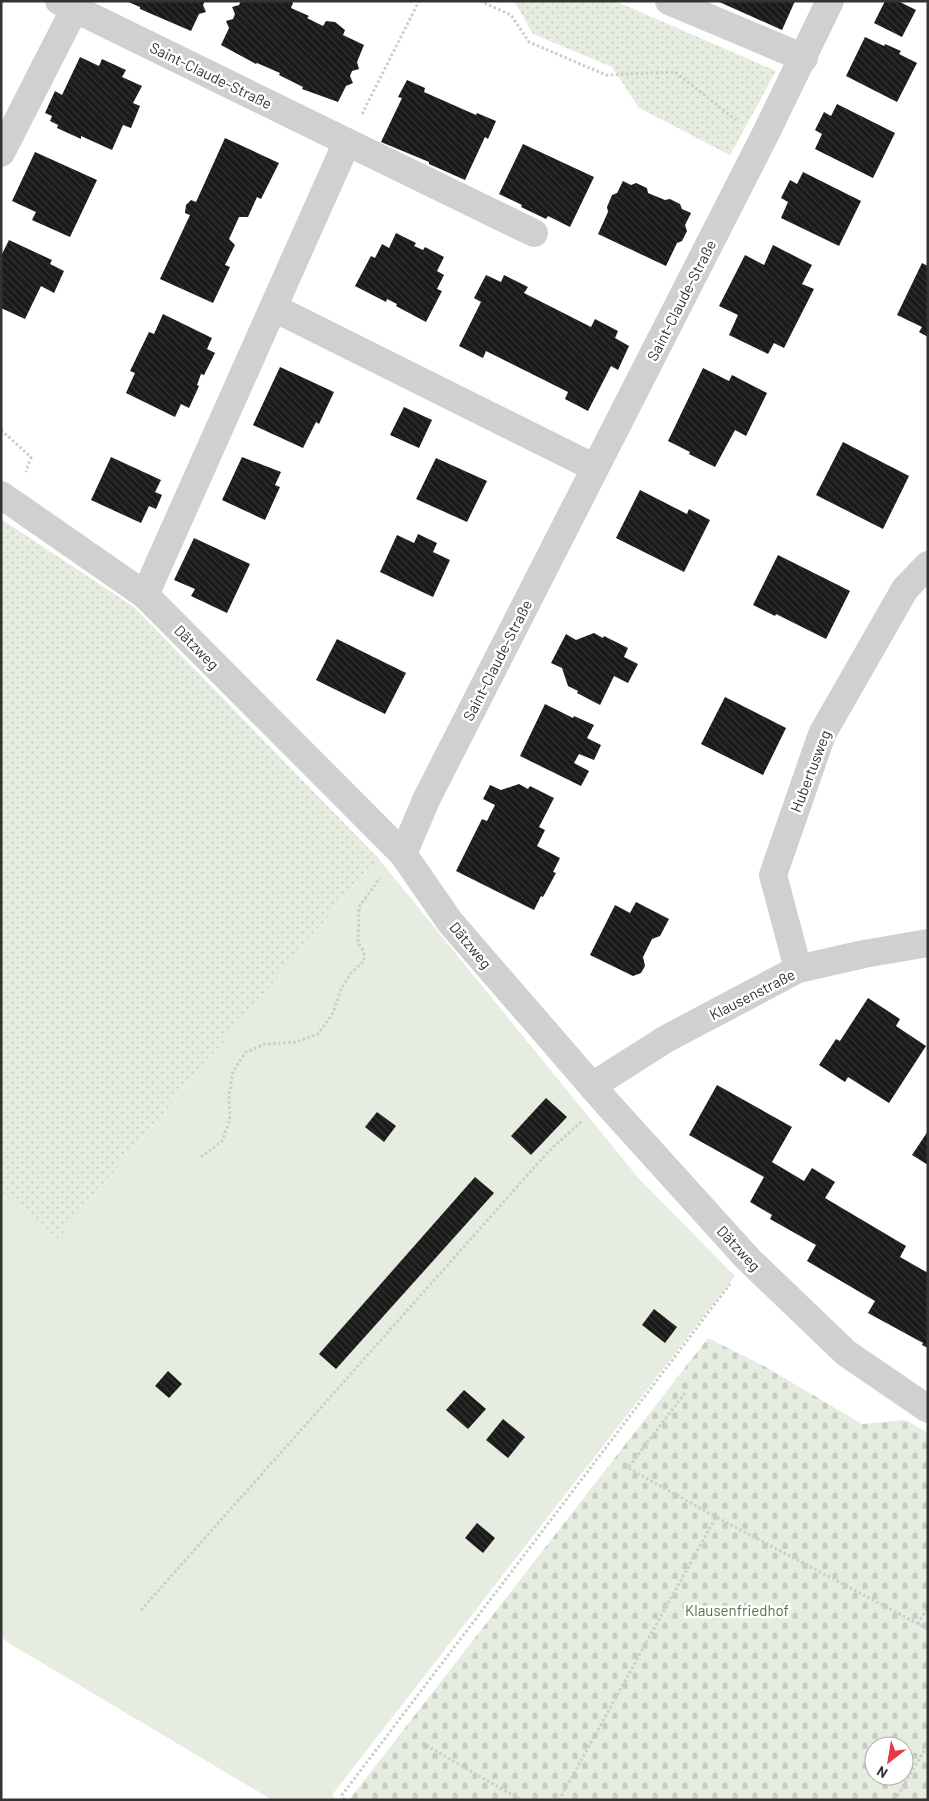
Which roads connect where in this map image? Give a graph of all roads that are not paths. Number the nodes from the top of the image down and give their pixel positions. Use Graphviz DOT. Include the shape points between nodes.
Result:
graph roads {
  1 [pos="669,1"];
  2 [pos="830,1"];
  3 [pos="67,5"];
  4 [pos="804,58"];
  5 [pos="348,142"];
  6 [pos="1,153"];
  7 [pos="534,233"];
  8 [pos="274,308"];
  9 [pos="595,468"];
  10 [pos="10,501"];
  11 [pos="928,565"];
  12 [pos="145,595"];
  13 [pos="403,854"];
  14 [pos="928,943"];
  15 [pos="798,970"];
  16 [pos="598,1093"];
  17 [pos="928,1409"];
  1 -- 4 [label="street"];
  2 -- 4 [label="street, Saint-Claude-Straße"];
  3 -- 5 [label="street, Saint-Claude-Straße"];
  3 -- 6 [label="street, Saint-Claude-Straße"];
  4 -- 9 [label="street, Saint-Claude-Straße"];
  5 -- 7 [label="street, Saint-Claude-Straße"];
  5 -- 8 [label="street"];
  8 -- 9 [label="street"];
  8 -- 12 [label="street"];
  9 -- 13 [label="street, Saint-Claude-Straße" via="427,798"];
  10 -- 12 [label="street, Dätzweg"];
  11 -- 15 [label="street, Hubertusweg" via="905,589 822,734 773,875"];
  12 -- 13 [label="street, Dätzweg"];
  13 -- 16 [label="street, Dätzweg" via="450,922"];
  14 -- 15 [label="street, Klausenstraße"];
  15 -- 16 [label="street, Klausenstraße" via="666,1039"];
  16 -- 17 [label="street, Dätzweg" via="748,1260 846,1353"];
}
